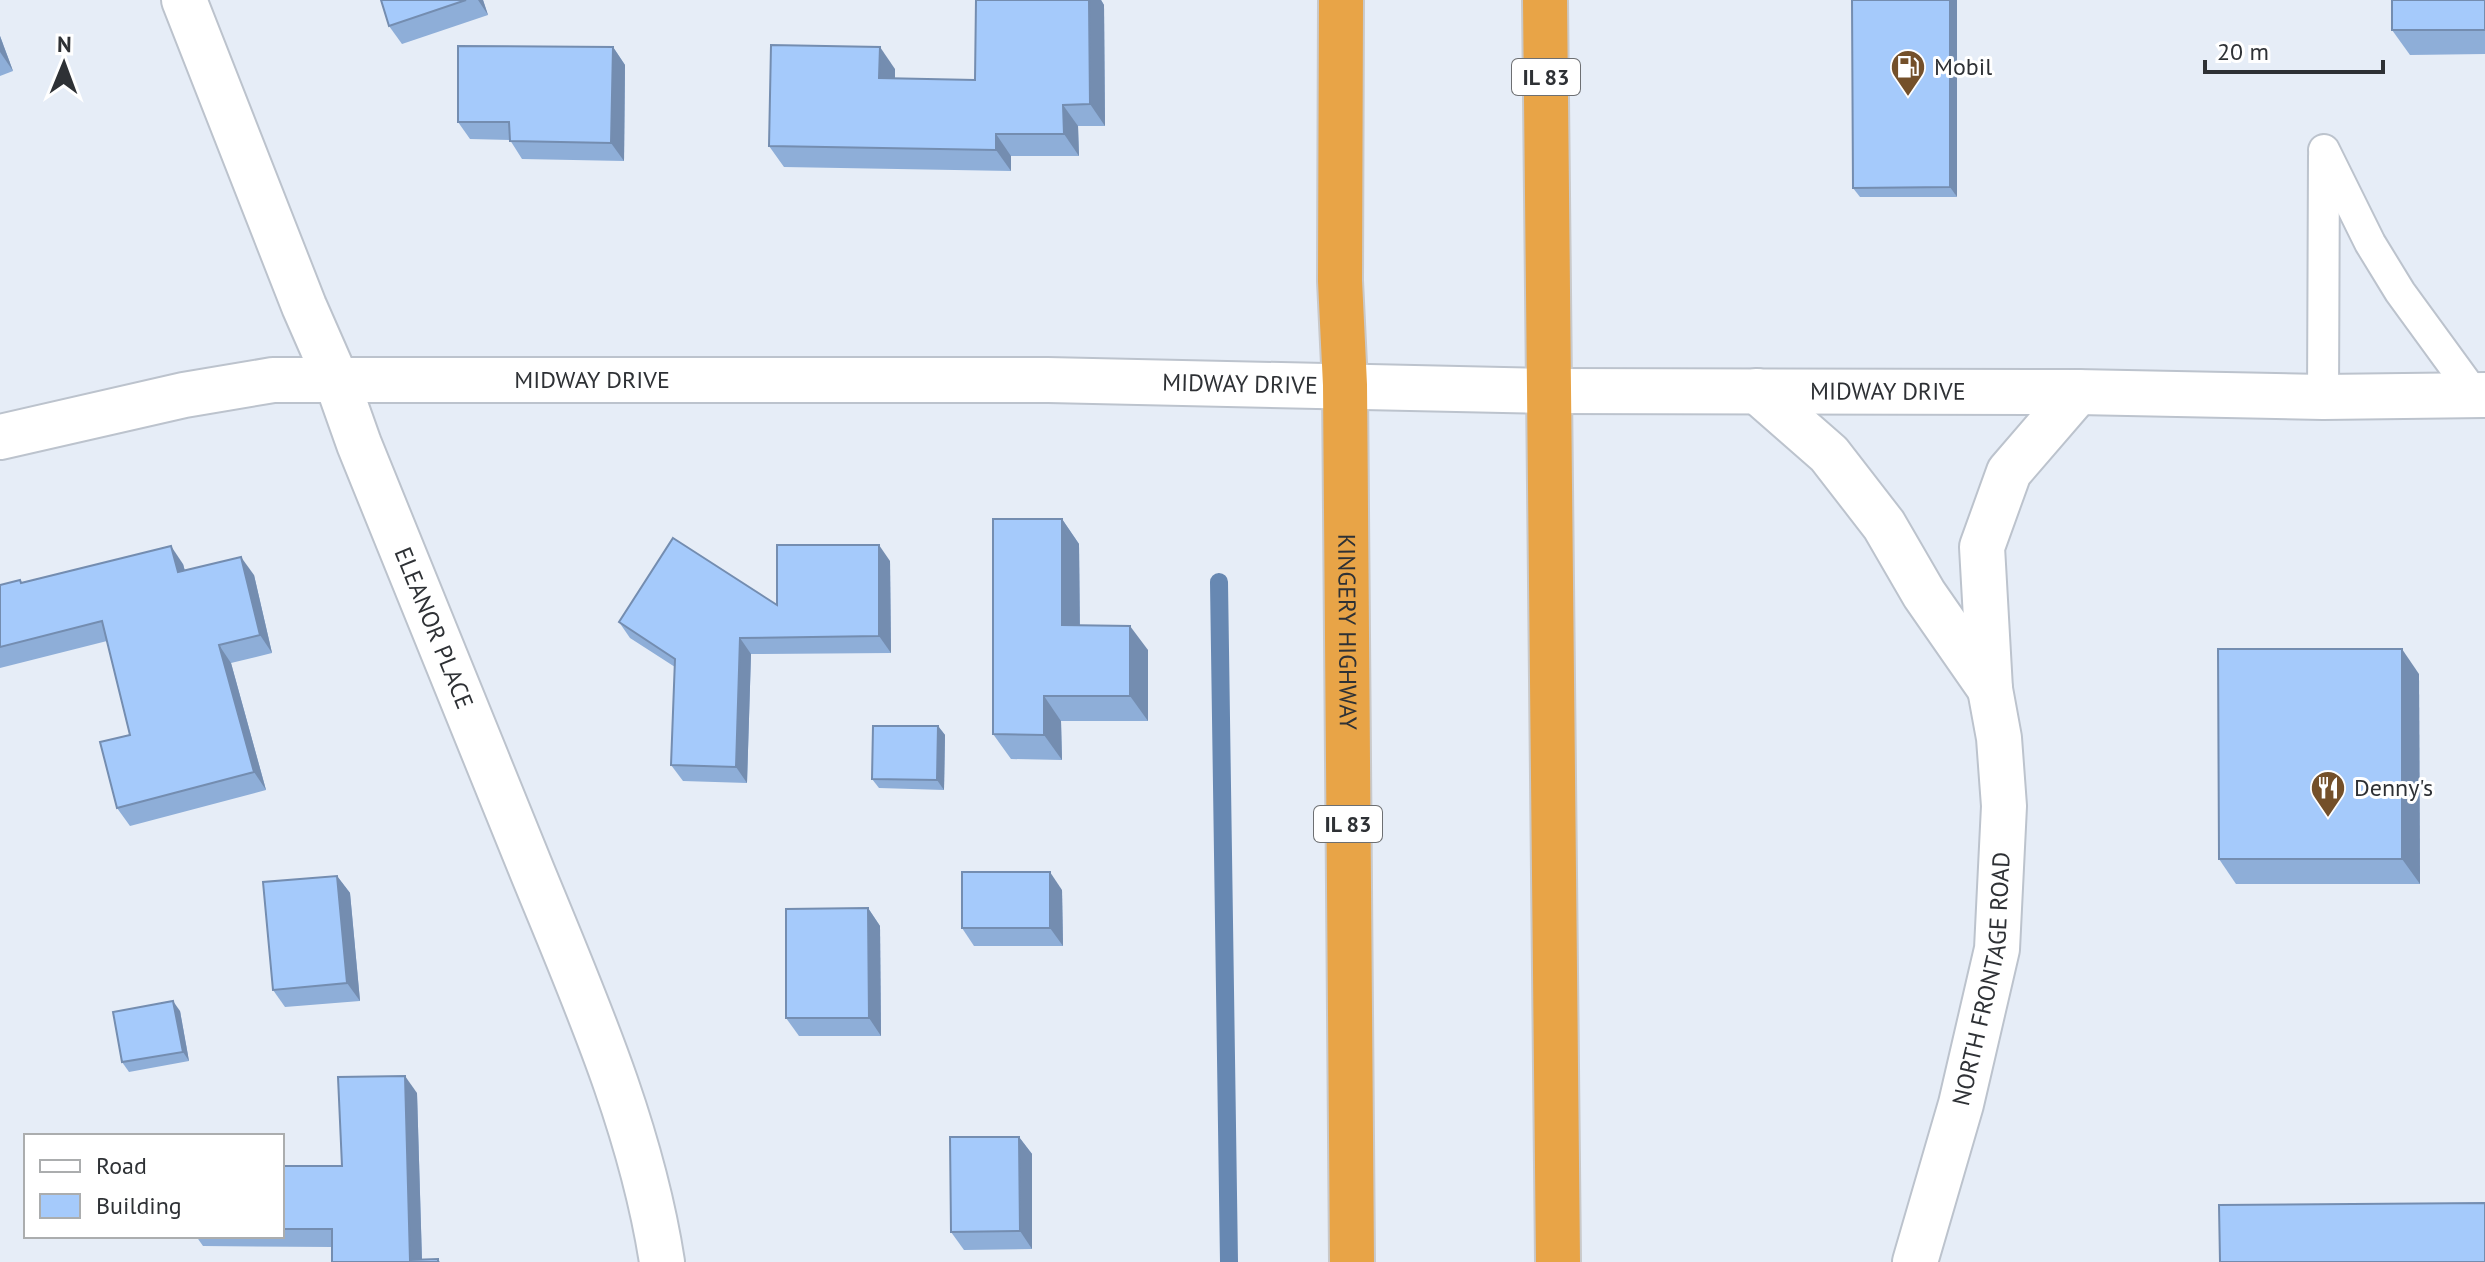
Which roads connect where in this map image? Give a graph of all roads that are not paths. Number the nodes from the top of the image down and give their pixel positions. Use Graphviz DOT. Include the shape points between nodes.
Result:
graph roads {
  1 [pos="184,0"];
  2 [pos="1341,0"];
  3 [pos="1545,0"];
  4 [pos="336,379"];
  5 [pos="1345,385"];
  6 [pos="1549,391"];
  7 [pos="1757,391"];
  8 [pos="2078,392"];
  9 [pos="2480,395"];
  10 [pos="2323,397"];
  11 [pos="0,437"];
  12 [pos="1990,689"];
  13 [pos="662,1262"];
  14 [pos="1352,1262"];
  15 [pos="1558,1262"];
  16 [pos="1915,1262"];
  1 -- 4 [label="street, ELEANOR PLACE"];
  2 -- 5 [label="highway, KINGERY HIGHWAY / IL 83"];
  3 -- 6 [label="highway, IL 83"];
  4 -- 5 [label="street, MIDWAY DRIVE"];
  4 -- 11 [label="street, MIDWAY DRIVE" via="273,380 184,395"];
  4 -- 13 [label="street, ELEANOR PLACE" via="627,1116"];
  5 -- 6 [label="street, MIDWAY DRIVE"];
  5 -- 14 [label="highway, KINGERY HIGHWAY / IL 83"];
  6 -- 7 [label="street, MIDWAY DRIVE"];
  6 -- 15 [label="highway, IL 83"];
  7 -- 8 [label="street, MIDWAY DRIVE"];
  7 -- 12 [label="street" via="1829,454 1884,525"];
  8 -- 10 [label="street, MIDWAY DRIVE"];
  8 -- 12 [label="street, NORTH FRONTAGE ROAD" via="2009,472 1982,547"];
  9 -- 10 [label="street, MIDWAY DRIVE"];
  9 -- 10 [label="lane" via="2400,292 2324,150"];
  12 -- 16 [label="street, NORTH FRONTAGE ROAD" via="2004,806 1997,949 1961,1104"];
}
